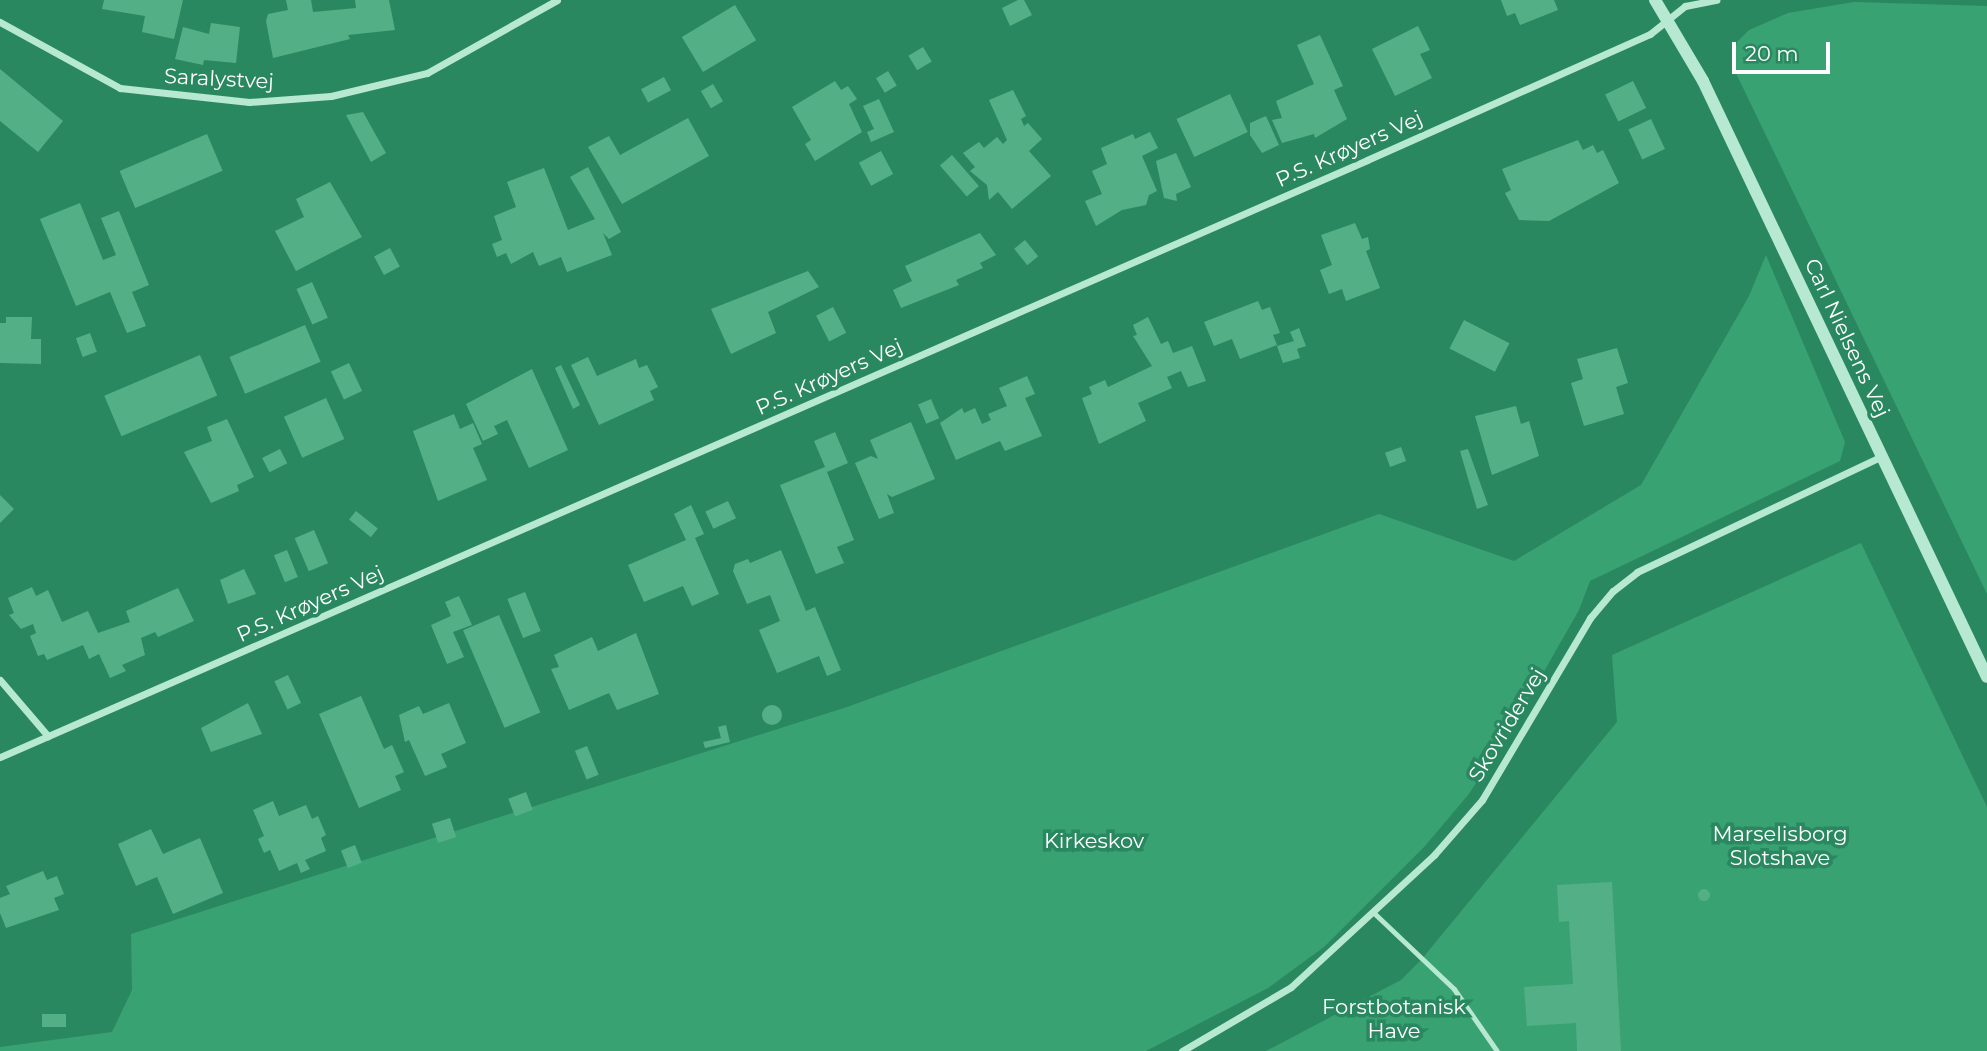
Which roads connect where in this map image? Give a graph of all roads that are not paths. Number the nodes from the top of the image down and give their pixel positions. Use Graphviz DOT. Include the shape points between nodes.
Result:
graph roads {
  1 [pos="557,0"];
  2 [pos="1655,0"];
  3 [pos="1716,0"];
  4 [pos="1668,19"];
  5 [pos="0,22"];
  6 [pos="1882,456"];
  7 [pos="1987,677"];
  8 [pos="0,680"];
  9 [pos="48,736"];
  10 [pos="0,757"];
  11 [pos="1375,914"];
  12 [pos="1182,1051"];
  13 [pos="1497,1051"];
  1 -- 5 [label="street, Saralystvej" via="427,73 331,96 249,102 120,88"];
  2 -- 4 [label="street, Carl Nielsens Vej"];
  3 -- 4 [label="street, P.S. Krøyers Vej" via="1685,6"];
  4 -- 6 [label="street, Carl Nielsens Vej" via="1703,81"];
  4 -- 9 [label="street, P.S. Krøyers Vej" via="1650,34 1367,160"];
  6 -- 7 [label="street, Carl Nielsens Vej"];
  6 -- 11 [label="street, Skovridervej" via="1637,572 1613,590 1590,618 1482,800"];
  8 -- 9 [label="street"];
  9 -- 10 [label="street, P.S. Krøyers Vej"];
  11 -- 12 [label="street, Skovridervej" via="1292,987"];
  11 -- 13 [label="lane" via="1454,989"];
}
